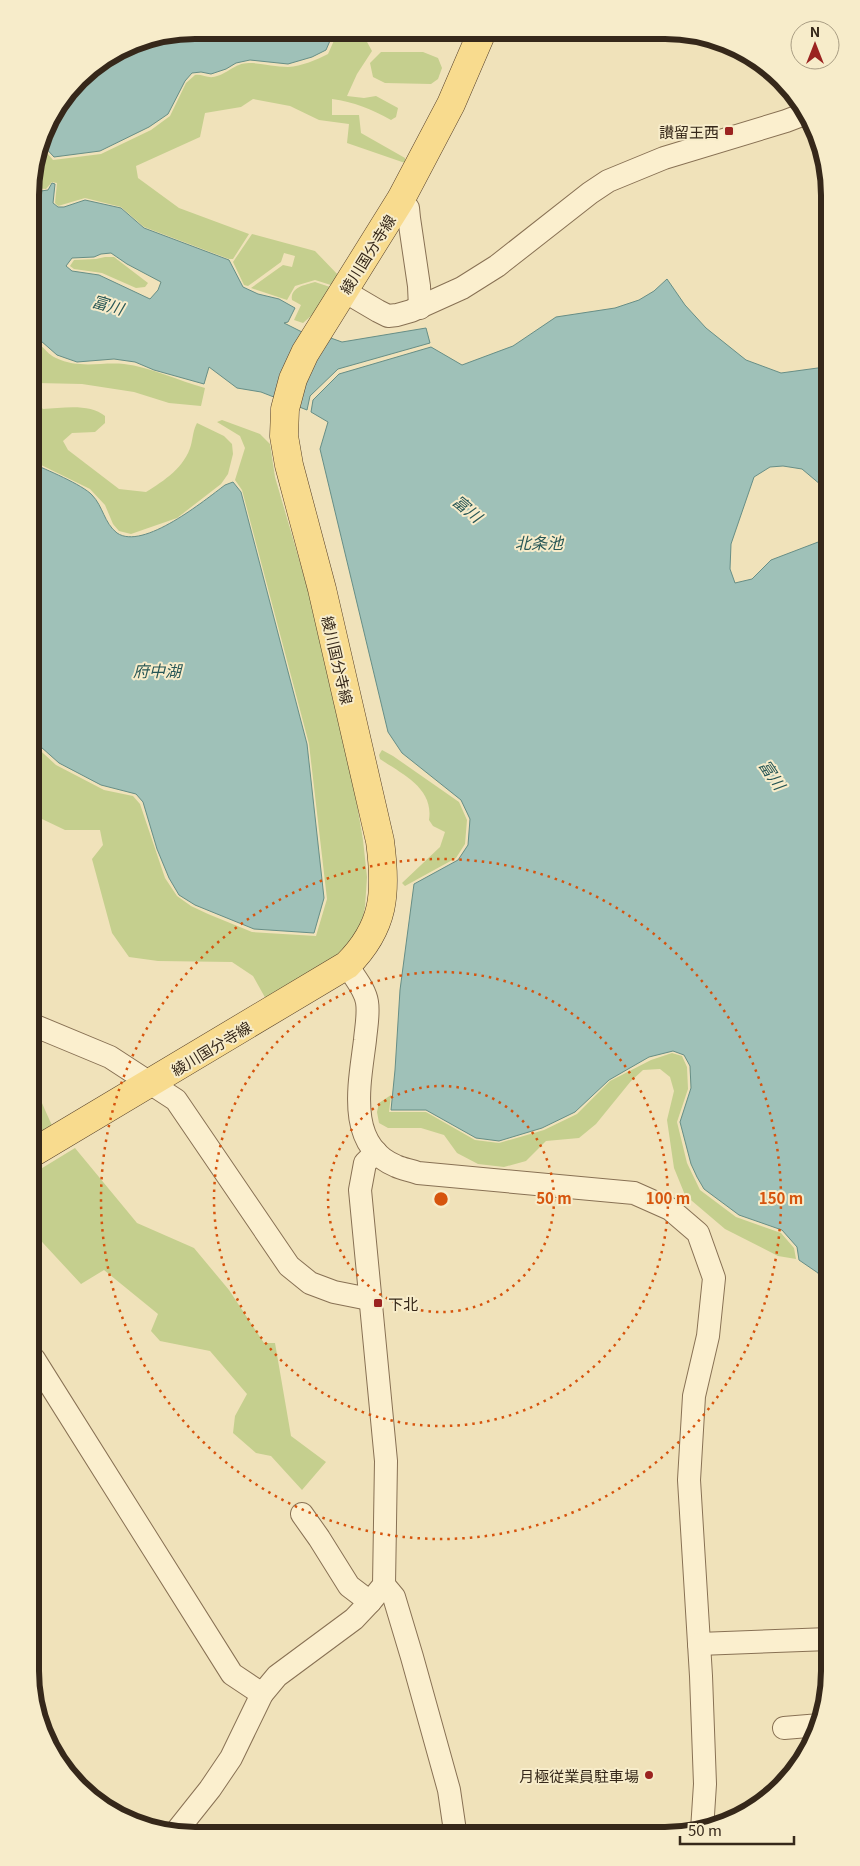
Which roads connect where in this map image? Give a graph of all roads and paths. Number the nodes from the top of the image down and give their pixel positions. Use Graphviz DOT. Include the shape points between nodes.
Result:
graph roads {
  1 [pos="479,39"];
  2 [pos="799,116"];
  3 [pos="401,199"];
  4 [pos="344,291"];
  5 [pos="420,308"];
  6 [pos="347,966"];
  7 [pos="39,1027"];
  8 [pos="151,1083"];
  9 [pos="39,1149"];
  10 [pos="376,1152"];
  11 [pos="369,1300"];
  12 [pos="39,1367"];
  13 [pos="302,1514"];
  14 [pos="384,1585"];
  15 [pos="370,1602"];
  16 [pos="821,1639"];
  17 [pos="699,1644"];
  18 [pos="262,1694"];
  19 [pos="811,1726"];
  20 [pos="784,1728"];
  21 [pos="702,1823"];
  22 [pos="180,1826"];
  23 [pos="454,1827"];
  1 -- 3 [label="main road, 綾川国分寺線" via="451,104"];
  2 -- 5 [label="street" via="664,158 608,181 497,266 462,288"];
  3 -- 4 [label="main road, 綾川国分寺線"];
  3 -- 5 [label="street" via="408,208"];
  4 -- 5 [label="street" via="388,316"];
  4 -- 6 [label="main road, 綾川国分寺線" via="305,353 293,379 285,408 284,436 322,589 383,865 380,915 362,950"];
  6 -- 8 [label="main road, 綾川国分寺線"];
  6 -- 10 [label="street" via="362,987 367,1001 359,1094 360,1122"];
  7 -- 8 [label="street" via="110,1057"];
  8 -- 9 [label="main road, 綾川国分寺線"];
  8 -- 11 [label="street" via="176,1100 289,1266 310,1283"];
  10 -- 11 [label="street" via="365,1163 360,1190"];
  10 -- 17 [label="street" via="394,1166 418,1173 634,1194 670,1209 698,1232 714,1278 708,1336 694,1396 689,1480"];
  11 -- 14 [label="street" via="386,1460"];
  12 -- 18 [label="street" via="232,1674"];
  13 -- 15 [label="street" via="349,1586"];
  14 -- 15 [label="street"];
  14 -- 23 [label="street" via="394,1597 449,1790"];
  15 -- 18 [label="street" via="354,1618 288,1666"];
  16 -- 17 [label="street"];
  17 -- 21 [label="street" via="705,1784"];
  18 -- 22 [label="street" via="231,1758"];
  19 -- 20 [label="street"];
}
